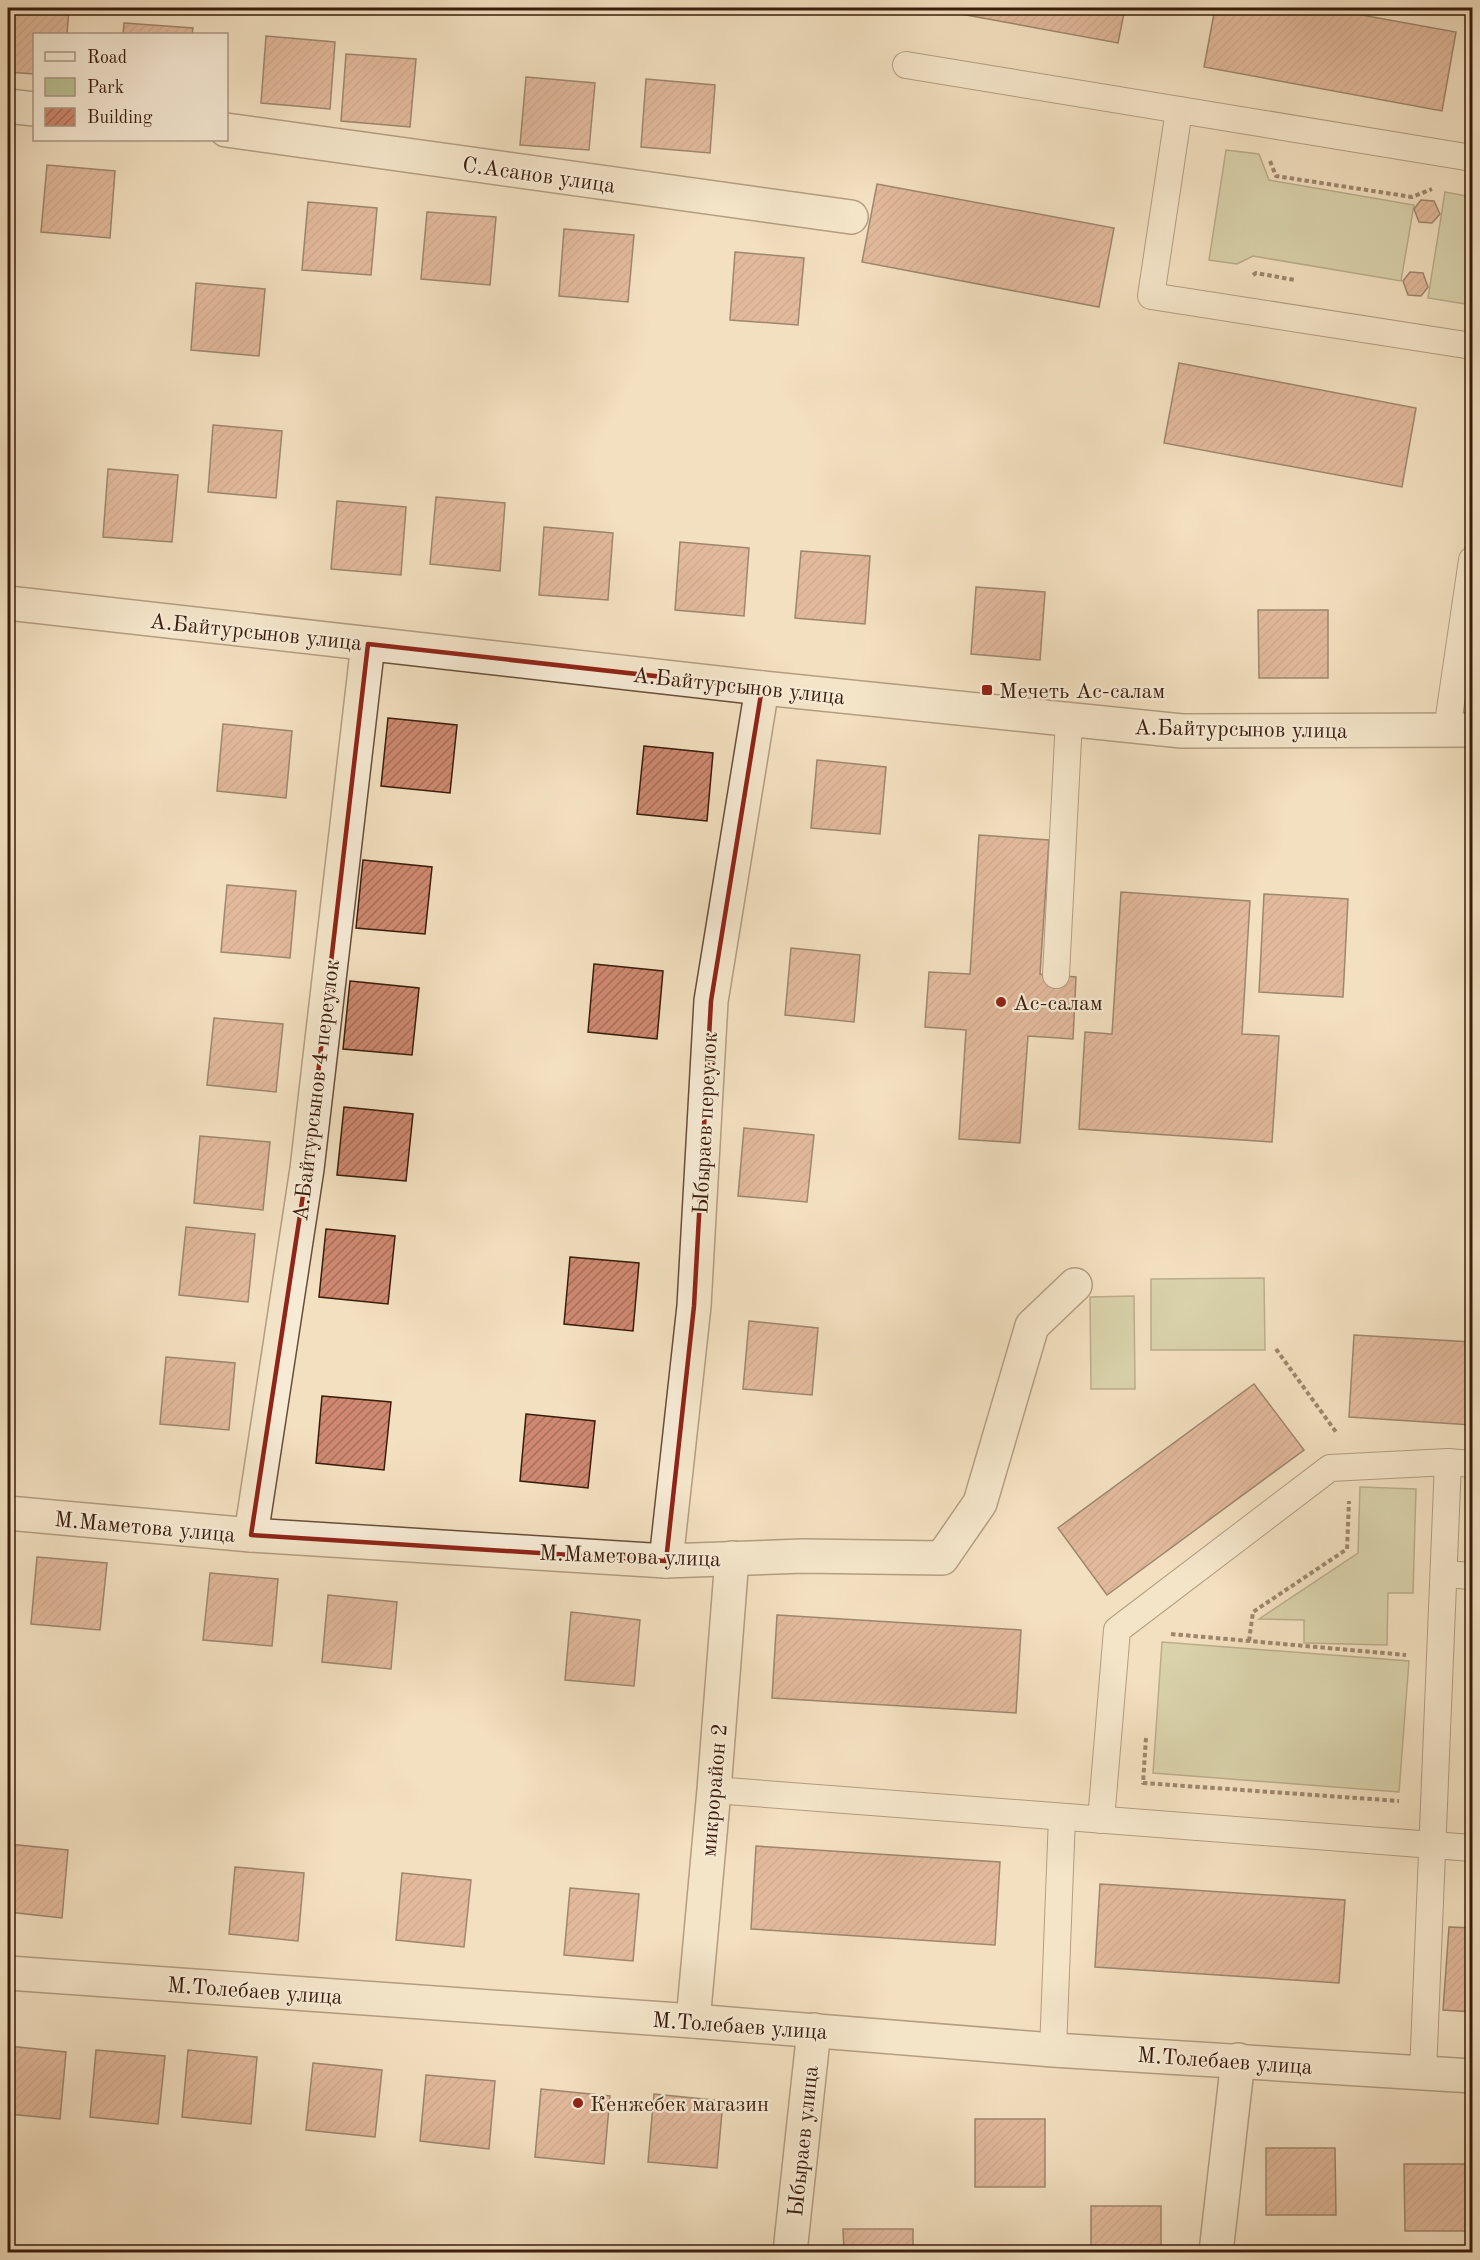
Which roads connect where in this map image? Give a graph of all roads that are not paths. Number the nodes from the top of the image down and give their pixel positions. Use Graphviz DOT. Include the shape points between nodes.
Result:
graph roads {
  1 [pos="906,65"];
  2 [pos="8,106"];
  3 [pos="33,109"];
  4 [pos="1179,110"];
  5 [pos="228,130"];
  6 [pos="1473,158"];
  7 [pos="852,217"];
  8 [pos="1473,346"];
  9 [pos="1473,560"];
  10 [pos="8,603"];
  11 [pos="368,644"];
  12 [pos="762,688"];
  13 [pos="1069,719"];
  14 [pos="1460,730"];
  15 [pos="1056,975"];
  16 [pos="1075,1285"];
  17 [pos="1460,1463"];
  18 [pos="8,1513"];
  19 [pos="251,1535"];
  20 [pos="732,1558"];
  21 [pos="666,1561"];
  22 [pos="1444,1574"];
  23 [pos="1473,1576"];
  24 [pos="714,1790"];
  25 [pos="1062,1817"];
  26 [pos="1101,1820"];
  27 [pos="1432,1845"];
  28 [pos="1473,1848"];
  29 [pos="8,1973"];
  30 [pos="693,2021"];
  31 [pos="814,2030"];
  32 [pos="1053,2050"];
  33 [pos="1238,2060"];
  34 [pos="1423,2073"];
  35 [pos="1473,2076"];
  36 [pos="790,2253"];
  37 [pos="1216,2253"];
  1 -- 4 [label="lane"];
  2 -- 3 [label="street"];
  4 -- 6 [label="lane"];
  4 -- 8 [label="lane" via="1151,296"];
  5 -- 7 [label="street, С.Асанов улица"];
  9 -- 14 [label="lane"];
  10 -- 11 [label="street, А.Байтурсынов улица"];
  11 -- 12 [label="street, А.Байтурсынов улица"];
  11 -- 19 [label="street, А.Байтурсынов 4 переулок" via="307,1169"];
  12 -- 13 [label="street, А.Байтурсынов улица"];
  12 -- 21 [label="street, Ыбыраев переулок" via="711,1001 694,1306"];
  13 -- 14 [label="street, А.Байтурсынов улица" via="1182,731"];
  13 -- 15 [label="lane"];
  16 -- 20 [label="street, М.Маметова улица" via="1032,1326 980,1503 942,1558"];
  17 -- 22 [label="lane"];
  17 -- 26 [label="lane" via="1330,1468 1117,1630"];
  18 -- 19 [label="street, М.Маметова улица"];
  19 -- 21 [label="street, М.Маметова улица"];
  20 -- 21 [label="street, М.Маметова улица"];
  20 -- 24 [label="street, микрорайон 2"];
  22 -- 23 [label="lane"];
  22 -- 27 [label="lane"];
  24 -- 25 [label="lane"];
  24 -- 30 [label="street, микрорайон 2"];
  25 -- 26 [label="lane"];
  25 -- 32 [label="lane"];
  26 -- 27 [label="lane"];
  27 -- 28 [label="lane"];
  27 -- 34 [label="lane"];
  29 -- 30 [label="street, М.Толебаев улица"];
  30 -- 31 [label="street, М.Толебаев улица"];
  31 -- 32 [label="street, М.Толебаев улица"];
  31 -- 36 [label="street, Ыбыраев улица"];
  32 -- 33 [label="street, М.Толебаев улица"];
  33 -- 34 [label="street, М.Толебаев улица"];
  33 -- 37 [label="street"];
  34 -- 35 [label="street, М.Толебаев улица"];
}
